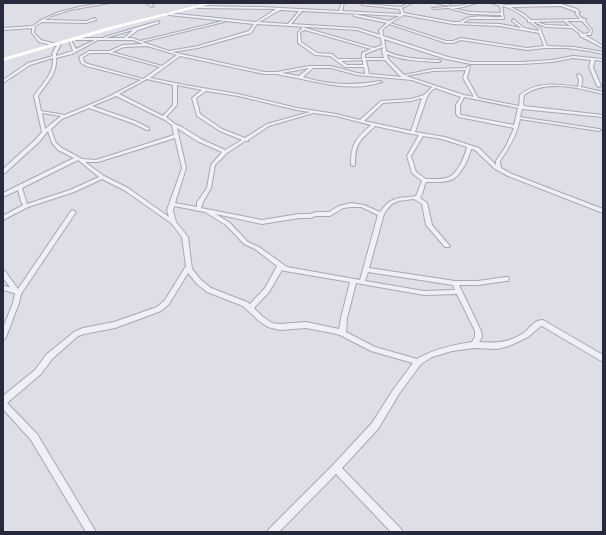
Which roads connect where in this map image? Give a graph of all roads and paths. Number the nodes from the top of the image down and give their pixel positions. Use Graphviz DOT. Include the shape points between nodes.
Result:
graph roads {
  1 [pos="107,3"];
  2 [pos="147,3"];
  3 [pos="212,3"];
  4 [pos="343,3"];
  5 [pos="411,3"];
  6 [pos="436,3"];
  7 [pos="476,3"];
  8 [pos="492,3"];
  9 [pos="556,3"];
  10 [pos="319,5"];
  11 [pos="501,5"];
  12 [pos="561,5"];
  13 [pos="153,6"];
  14 [pos="362,6"];
  15 [pos="463,6"];
  16 [pos="507,6"];
  17 [pos="198,7"];
  18 [pos="401,8"];
  19 [pos="433,8"];
  20 [pos="449,8"];
  21 [pos="279,9"];
  22 [pos="301,10"];
  23 [pos="275,11"];
  24 [pos="316,11"];
  25 [pos="341,12"];
  26 [pos="352,12"];
  27 [pos="169,14"];
  28 [pos="298,14"];
  29 [pos="403,14"];
  30 [pos="502,16"];
  31 [pos="95,19"];
  32 [pos="40,20"];
  33 [pos="513,20"];
  34 [pos="585,20"];
  35 [pos="229,21"];
  36 [pos="530,21"];
  37 [pos="565,21"];
  38 [pos="158,22"];
  39 [pos="256,23"];
  40 [pos="388,23"];
  41 [pos="461,23"];
  42 [pos="289,25"];
  43 [pos="518,25"];
  44 [pos="297,26"];
  45 [pos="33,27"];
  46 [pos="573,27"];
  47 [pos="3,29"];
  48 [pos="137,29"];
  49 [pos="304,29"];
  50 [pos="526,30"];
  51 [pos="540,32"];
  52 [pos="581,35"];
  53 [pos="382,38"];
  54 [pos="77,39"];
  55 [pos="99,39"];
  56 [pos="123,39"];
  57 [pos="70,41"];
  58 [pos="141,41"];
  59 [pos="595,43"];
  60 [pos="603,44"];
  61 [pos="57,45"];
  62 [pos="148,45"];
  63 [pos="384,45"];
  64 [pos="546,47"];
  65 [pos="603,47"];
  66 [pos="374,49"];
  67 [pos="75,51"];
  68 [pos="166,51"];
  69 [pos="384,51"];
  70 [pos="109,52"];
  71 [pos="603,53"];
  72 [pos="179,55"];
  73 [pos="54,57"];
  74 [pos="386,59"];
  75 [pos="3,60"];
  76 [pos="337,60"];
  77 [pos="365,60"];
  78 [pos="593,60"];
  79 [pos="603,60"];
  80 [pos="439,61"];
  81 [pos="471,63"];
  82 [pos="366,66"];
  83 [pos="163,67"];
  84 [pos="312,67"];
  85 [pos="467,70"];
  86 [pos="277,73"];
  87 [pos="367,75"];
  88 [pos="579,75"];
  89 [pos="403,76"];
  90 [pos="300,77"];
  91 [pos="146,79"];
  92 [pos="408,79"];
  93 [pos="3,82"];
  94 [pos="380,82"];
  95 [pos="175,84"];
  96 [pos="599,86"];
  97 [pos="434,87"];
  98 [pos="579,88"];
  99 [pos="206,89"];
  100 [pos="603,93"];
  101 [pos="116,94"];
  102 [pos="426,96"];
  103 [pos="462,96"];
  104 [pos="477,99"];
  105 [pos="88,106"];
  106 [pos="522,108"];
  107 [pos="40,112"];
  108 [pos="315,112"];
  109 [pos="66,116"];
  110 [pos="603,116"];
  111 [pos="518,118"];
  112 [pos="166,119"];
  113 [pos="361,121"];
  114 [pos="174,125"];
  115 [pos="373,125"];
  116 [pos="516,127"];
  117 [pos="148,129"];
  118 [pos="599,130"];
  119 [pos="46,131"];
  120 [pos="412,133"];
  121 [pos="422,134"];
  122 [pos="176,136"];
  123 [pos="246,140"];
  124 [pos="469,146"];
  125 [pos="225,152"];
  126 [pos="80,159"];
  127 [pos="353,165"];
  128 [pos="499,169"];
  129 [pos="3,172"];
  130 [pos="102,177"];
  131 [pos="425,181"];
  132 [pos="19,187"];
  133 [pos="3,195"];
  134 [pos="416,198"];
  135 [pos="172,204"];
  136 [pos="26,206"];
  137 [pos="202,209"];
  138 [pos="603,211"];
  139 [pos="73,212"];
  140 [pos="381,214"];
  141 [pos="3,218"];
  142 [pos="173,222"];
  143 [pos="447,246"];
  144 [pos="188,267"];
  145 [pos="280,267"];
  146 [pos="366,270"];
  147 [pos="3,273"];
  148 [pos="506,279"];
  149 [pos="353,281"];
  150 [pos="362,282"];
  151 [pos="455,283"];
  152 [pos="3,288"];
  153 [pos="17,292"];
  154 [pos="458,292"];
  155 [pos="250,308"];
  156 [pos="342,333"];
  157 [pos="3,337"];
  158 [pos="474,346"];
  159 [pos="603,359"];
  160 [pos="418,362"];
  161 [pos="3,401"];
  162 [pos="3,404"];
  163 [pos="336,468"];
  164 [pos="91,532"];
  165 [pos="272,532"];
  166 [pos="398,532"];
  1 -- 32 [label="street" via="70,9"];
  2 -- 13 [label="street"];
  3 -- 17 [label="main road"];
  4 -- 25 [label="street"];
  5 -- 18 [label="street"];
  6 -- 15 [label="street"];
  7 -- 15 [label="street"];
  8 -- 11 [label="street"];
  9 -- 12 [label="street"];
  10 -- 24 [label="street"];
  11 -- 16 [label="street"];
  11 -- 30 [label="street"];
  12 -- 16 [label="street"];
  12 -- 34 [label="street" via="576,10 579,12 576,13 577,16"];
  14 -- 18 [label="street"];
  14 -- 26 [label="street"];
  15 -- 20 [label="street"];
  16 -- 36 [label="street"];
  17 -- 21 [label="street"];
  17 -- 27 [label="main road"];
  18 -- 29 [label="street"];
  19 -- 20 [label="street"];
  20 -- 30 [label="street"];
  21 -- 22 [label="street"];
  21 -- 23 [label="street"];
  22 -- 24 [label="street"];
  22 -- 28 [label="street"];
  23 -- 28 [label="street"];
  23 -- 39 [label="street"];
  24 -- 25 [label="street"];
  25 -- 26 [label="street"];
  25 -- 40 [label="street"];
  26 -- 29 [label="street"];
  27 -- 35 [label="street"];
  27 -- 54 [label="main road"];
  28 -- 42 [label="street"];
  29 -- 40 [label="street"];
  29 -- 41 [label="street"];
  30 -- 41 [label="street" via="463,20"];
  30 -- 43 [label="street" via="504,23"];
  31 -- 32 [label="street" via="86,22"];
  32 -- 45 [label="street"];
  33 -- 43 [label="street"];
  34 -- 37 [label="street"];
  34 -- 52 [label="street" via="591,30 590,34"];
  35 -- 39 [label="street"];
  35 -- 58 [label="street"];
  36 -- 37 [label="street"];
  36 -- 46 [label="street" via="546,26"];
  36 -- 51 [label="street"];
  37 -- 46 [label="street"];
  38 -- 48 [label="street"];
  39 -- 42 [label="street"];
  39 -- 68 [label="street" via="250,32 231,38 198,48"];
  40 -- 53 [label="street" via="380,30"];
  40 -- 64 [label="street" via="446,42 461,38 535,50"];
  41 -- 50 [label="street" via="493,24"];
  42 -- 44 [label="street"];
  43 -- 50 [label="street"];
  44 -- 49 [label="street"];
  44 -- 53 [label="street" via="357,29"];
  45 -- 47 [label="street"];
  45 -- 61 [label="street" via="33,33 37,38"];
  46 -- 52 [label="street"];
  48 -- 55 [label="street"];
  48 -- 56 [label="street"];
  49 -- 66 [label="street"];
  49 -- 76 [label="street" via="299,33 299,42 302,45 317,55 331,55"];
  50 -- 51 [label="street"];
  51 -- 64 [label="street"];
  52 -- 59 [label="street"];
  53 -- 63 [label="street"];
  53 -- 81 [label="street"];
  54 -- 55 [label="street"];
  54 -- 57 [label="main road"];
  55 -- 56 [label="street"];
  55 -- 67 [label="street"];
  56 -- 58 [label="street"];
  57 -- 61 [label="main road"];
  57 -- 67 [label="street"];
  58 -- 62 [label="street"];
  59 -- 60 [label="street"];
  59 -- 65 [label="street"];
  61 -- 73 [label="street"];
  61 -- 75 [label="main road"];
  62 -- 68 [label="street"];
  62 -- 70 [label="street" via="123,46"];
  63 -- 66 [label="street"];
  63 -- 69 [label="street"];
  64 -- 71 [label="street"];
  66 -- 77 [label="street" via="364,53"];
  67 -- 73 [label="street"];
  68 -- 72 [label="street"];
  69 -- 74 [label="street"];
  69 -- 80 [label="street" via="410,58"];
  70 -- 83 [label="street"];
  70 -- 91 [label="street" via="89,52 80,56 82,62 87,65"];
  72 -- 83 [label="street"];
  72 -- 86 [label="street"];
  73 -- 93 [label="street" via="30,64"];
  73 -- 107 [label="street" via="56,64 53,73 36,96"];
  74 -- 77 [label="street"];
  74 -- 89 [label="street"];
  76 -- 77 [label="street"];
  76 -- 82 [label="street" via="346,66"];
  77 -- 82 [label="street"];
  78 -- 79 [label="street"];
  78 -- 81 [label="street" via="572,57 522,63"];
  78 -- 96 [label="street" via="591,67"];
  81 -- 85 [label="street"];
  82 -- 87 [label="street"];
  83 -- 91 [label="street"];
  84 -- 86 [label="street"];
  84 -- 87 [label="street" via="331,67"];
  84 -- 90 [label="street"];
  85 -- 89 [label="street" via="433,70"];
  85 -- 104 [label="street" via="465,78"];
  86 -- 90 [label="street"];
  87 -- 92 [label="street"];
  88 -- 98 [label="street"];
  89 -- 92 [label="street"];
  90 -- 94 [label="street" via="318,83 340,85"];
  91 -- 95 [label="street"];
  91 -- 101 [label="street"];
  92 -- 97 [label="street"];
  95 -- 99 [label="street"];
  95 -- 112 [label="street" via="175,105 165,116"];
  97 -- 102 [label="street"];
  97 -- 103 [label="street"];
  98 -- 100 [label="street"];
  98 -- 106 [label="street" via="530,88 520,98"];
  99 -- 108 [label="street"];
  99 -- 123 [label="street" via="194,98 198,115 222,130"];
  101 -- 105 [label="street"];
  101 -- 112 [label="street"];
  102 -- 113 [label="street" via="382,102"];
  102 -- 120 [label="street"];
  103 -- 104 [label="street"];
  103 -- 116 [label="street" via="458,110 460,116"];
  104 -- 106 [label="street"];
  105 -- 109 [label="street"];
  105 -- 117 [label="street" via="108,115 134,121"];
  106 -- 110 [label="street"];
  106 -- 111 [label="street"];
  107 -- 109 [label="street"];
  107 -- 119 [label="street"];
  108 -- 113 [label="street"];
  108 -- 123 [label="street" via="268,125"];
  109 -- 119 [label="street"];
  111 -- 116 [label="street"];
  111 -- 118 [label="street"];
  112 -- 114 [label="street"];
  113 -- 115 [label="street"];
  114 -- 122 [label="street"];
  114 -- 125 [label="street"];
  115 -- 120 [label="street"];
  115 -- 127 [label="street" via="352,150"];
  116 -- 128 [label="street" via="498,162"];
  119 -- 126 [label="street" via="57,146"];
  119 -- 129 [label="street"];
  120 -- 121 [label="street"];
  121 -- 124 [label="street"];
  121 -- 131 [label="street" via="409,156 414,172"];
  122 -- 126 [label="street" via="96,162"];
  122 -- 135 [label="street" via="184,168"];
  123 -- 125 [label="street"];
  124 -- 128 [label="street" via="482,153"];
  124 -- 131 [label="street" via="466,160 453,177"];
  125 -- 137 [label="street" via="213,165 209,188 200,202"];
  126 -- 130 [label="street"];
  126 -- 132 [label="street"];
  128 -- 138 [label="street"];
  130 -- 136 [label="street" via="72,191"];
  130 -- 142 [label="street" via="126,189"];
  131 -- 134 [label="street" via="421,193"];
  132 -- 133 [label="street"];
  132 -- 136 [label="street"];
  134 -- 140 [label="street" via="395,199"];
  134 -- 143 [label="street" via="424,203 426,218"];
  135 -- 137 [label="street"];
  135 -- 142 [label="street" via="170,210"];
  136 -- 141 [label="street"];
  137 -- 140 [label="street" via="262,222 330,214 341,207 352,205 362,206"];
  137 -- 145 [label="street" via="228,224 246,243 257,248"];
  139 -- 153 [label="street"];
  140 -- 146 [label="street"];
  142 -- 144 [label="street" via="185,237"];
  144 -- 155 [label="street" via="194,277 209,290 233,298"];
  144 -- 161 [label="street" via="159,309 116,325 76,334 49,358 38,372"];
  145 -- 149 [label="street"];
  145 -- 155 [label="street" via="267,290"];
  146 -- 150 [label="street"];
  146 -- 151 [label="street"];
  147 -- 153 [label="street"];
  148 -- 151 [label="street"];
  149 -- 150 [label="street"];
  149 -- 156 [label="street"];
  150 -- 154 [label="street" via="424,293"];
  151 -- 154 [label="street"];
  152 -- 153 [label="street"];
  153 -- 157 [label="street" via="16,303"];
  154 -- 158 [label="street" via="478,331 479,336"];
  155 -- 156 [label="street" via="270,325 315,326"];
  156 -- 160 [label="street" via="373,349"];
  158 -- 159 [label="street" via="509,343 526,335 539,323 543,323"];
  158 -- 160 [label="street" via="440,351"];
  160 -- 163 [label="street" via="375,426"];
  162 -- 164 [label="street" via="34,437"];
  163 -- 165 [label="street"];
  163 -- 166 [label="street"];
}
